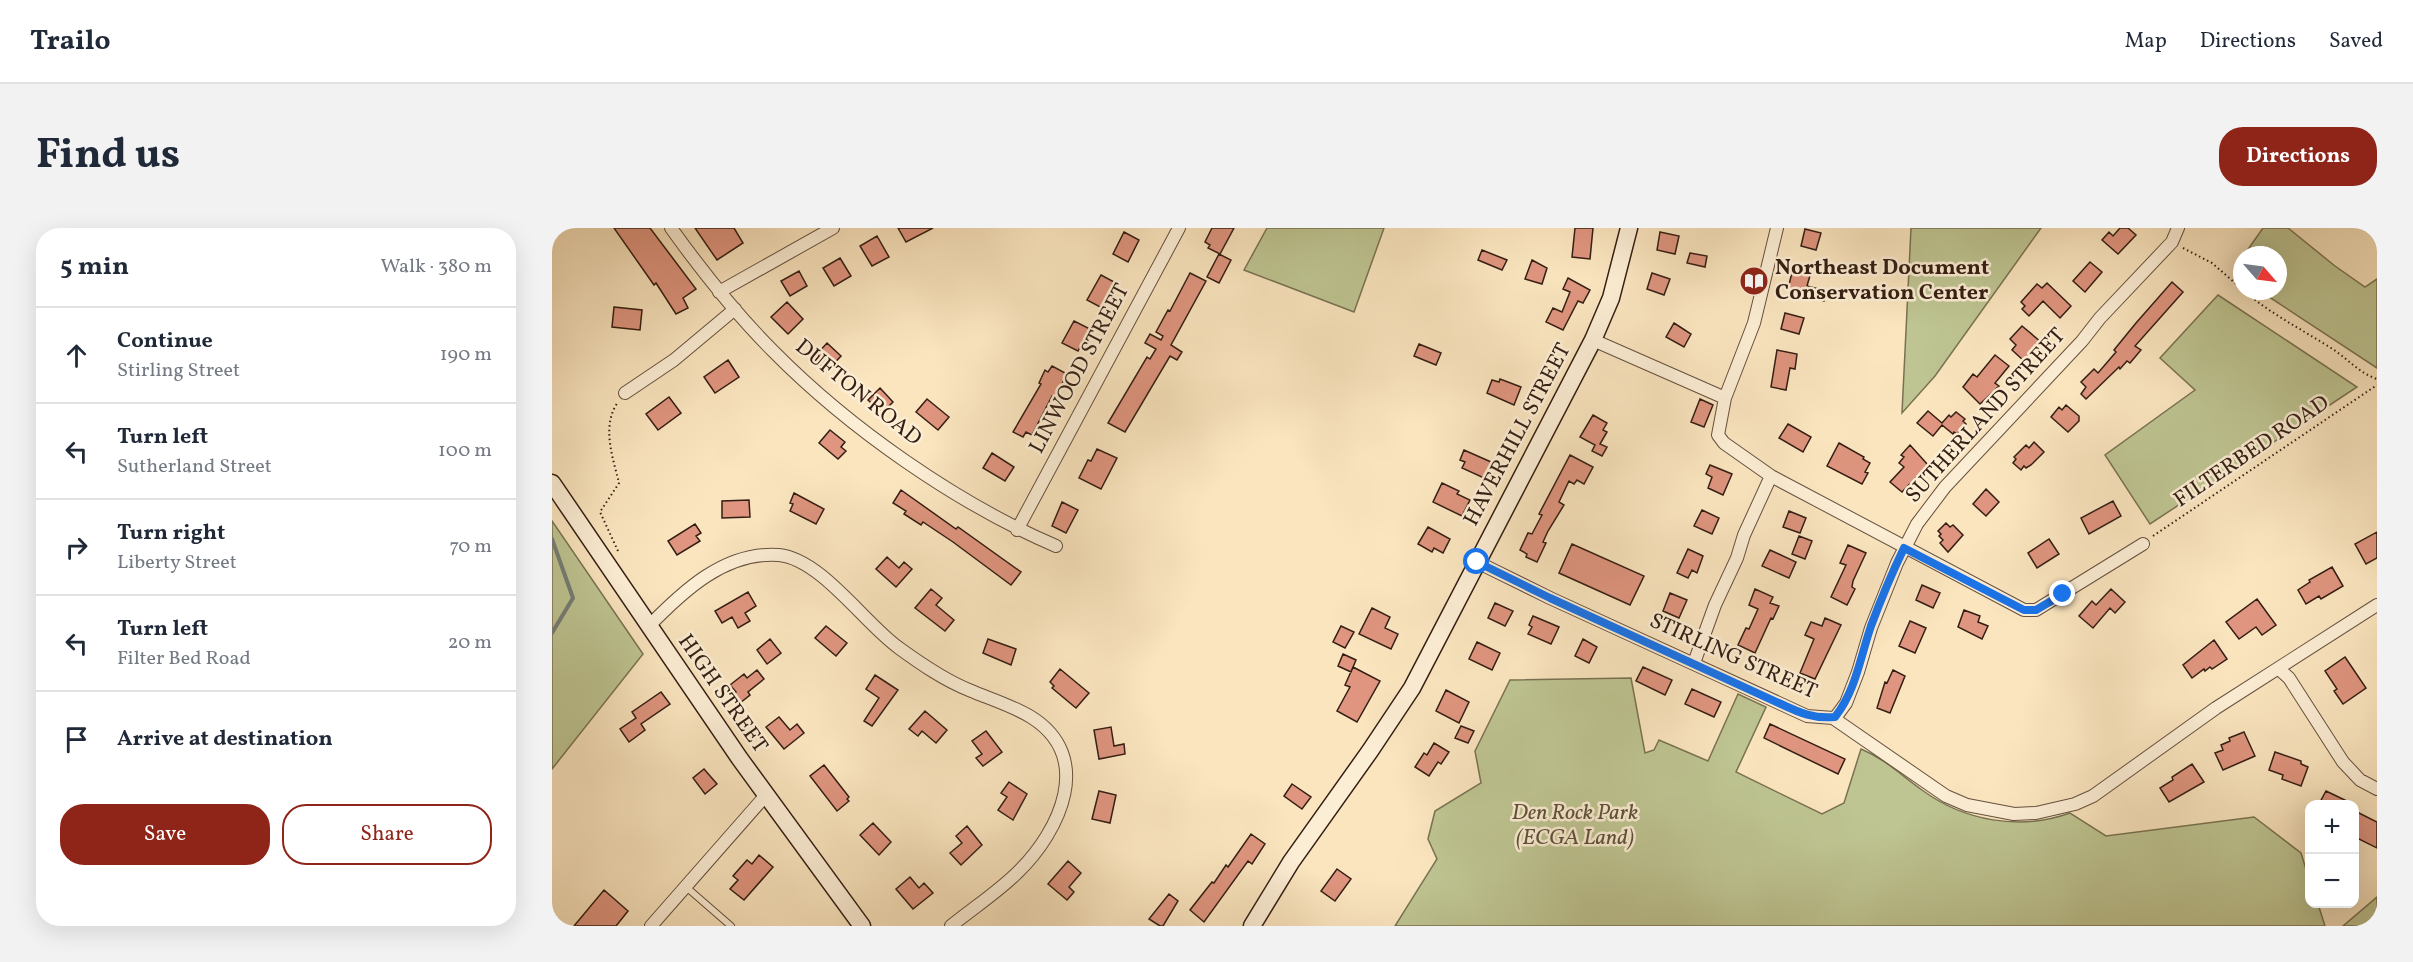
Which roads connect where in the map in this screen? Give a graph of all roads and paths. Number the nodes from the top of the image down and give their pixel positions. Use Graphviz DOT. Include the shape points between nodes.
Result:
graph roads {
  1 [pos="671,228"];
  2 [pos="833,228"];
  3 [pos="1179,228"];
  4 [pos="1629,228"];
  5 [pos="1777,228"];
  6 [pos="2178,228"];
  7 [pos="2368,228"];
  8 [pos="2377,240"];
  9 [pos="2172,242"];
  10 [pos="2233,281"];
  11 [pos="719,292"];
  12 [pos="2255,300"];
  13 [pos="735,309"];
  14 [pos="1593,340"];
  15 [pos="2377,379"];
  16 [pos="2377,385"];
  17 [pos="625,393"];
  18 [pos="1725,398"];
  19 [pos="1771,476"];
  20 [pos="552,483"];
  21 [pos="1017,530"];
  22 [pos="2143,544"];
  23 [pos="1056,546"];
  24 [pos="1904,548"];
  25 [pos="618,553"];
  26 [pos="1477,562"];
  27 [pos="2377,605"];
  28 [pos="648,627"];
  29 [pos="1694,663"];
  30 [pos="2279,669"];
  31 [pos="1833,718"];
  32 [pos="2377,789"];
  33 [pos="766,795"];
  34 [pos="684,886"];
  35 [pos="651,926"];
  36 [pos="731,926"];
  37 [pos="862,926"];
  38 [pos="951,926"];
  39 [pos="1252,926"];
  1 -- 11 [label="street, DUFTON ROAD"];
  2 -- 11 [label="street"];
  3 -- 21 [label="street, LINWOOD STREET"];
  4 -- 14 [label="main road, HAVERHILL STREET" via="1611,298"];
  5 -- 18 [label="street" via="1754,323"];
  6 -- 9 [label="street, SUTHERLAND STREET"];
  7 -- 8 [label="path"];
  9 -- 10 [label="path" via="2212,263"];
  9 -- 24 [label="street, SUTHERLAND STREET" via="1945,487"];
  11 -- 13 [label="street, DUFTON ROAD"];
  12 -- 15 [label="path"];
  13 -- 17 [label="street" via="674,360"];
  13 -- 21 [label="street, DUFTON ROAD" via="772,350 842,413 910,463"];
  14 -- 18 [label="street"];
  14 -- 26 [label="main road, HAVERHILL STREET"];
  16 -- 22 [label="path, FILTERBED ROAD"];
  17 -- 25 [label="path" via="612,410 609,435 619,483 600,512"];
  18 -- 19 [label="street" via="1718,435"];
  19 -- 24 [label="street"];
  19 -- 29 [label="street"];
  20 -- 28 [label="main road, HIGH STREET"];
  21 -- 23 [label="street, DUFTON ROAD"];
  22 -- 24 [label="street" via="2036,610 2024,610"];
  24 -- 31 [label="street, SUTHERLAND STREET" via="1846,703"];
  26 -- 29 [label="street, STIRLING STREET"];
  26 -- 39 [label="main road, HAVERHILL STREET" via="1412,688 1291,862"];
  27 -- 30 [label="street, STIRLING STREET"];
  28 -- 33 [label="main road, HIGH STREET"];
  28 -- 38 [label="street" via="679,595 726,564 754,556 792,558 807,565 894,645 920,663 968,690 1011,707 1046,729 1065,764 1064,801 1020,870"];
  29 -- 31 [label="street, STIRLING STREET" via="1807,716"];
  30 -- 31 [label="street, STIRLING STREET" via="2216,708 2093,796 2036,813 1991,811 1946,796"];
  30 -- 32 [label="street" via="2289,678 2343,762 2360,780"];
  33 -- 34 [label="street"];
  33 -- 37 [label="main road, HIGH STREET"];
  34 -- 35 [label="street"];
  34 -- 36 [label="lane"];
}
